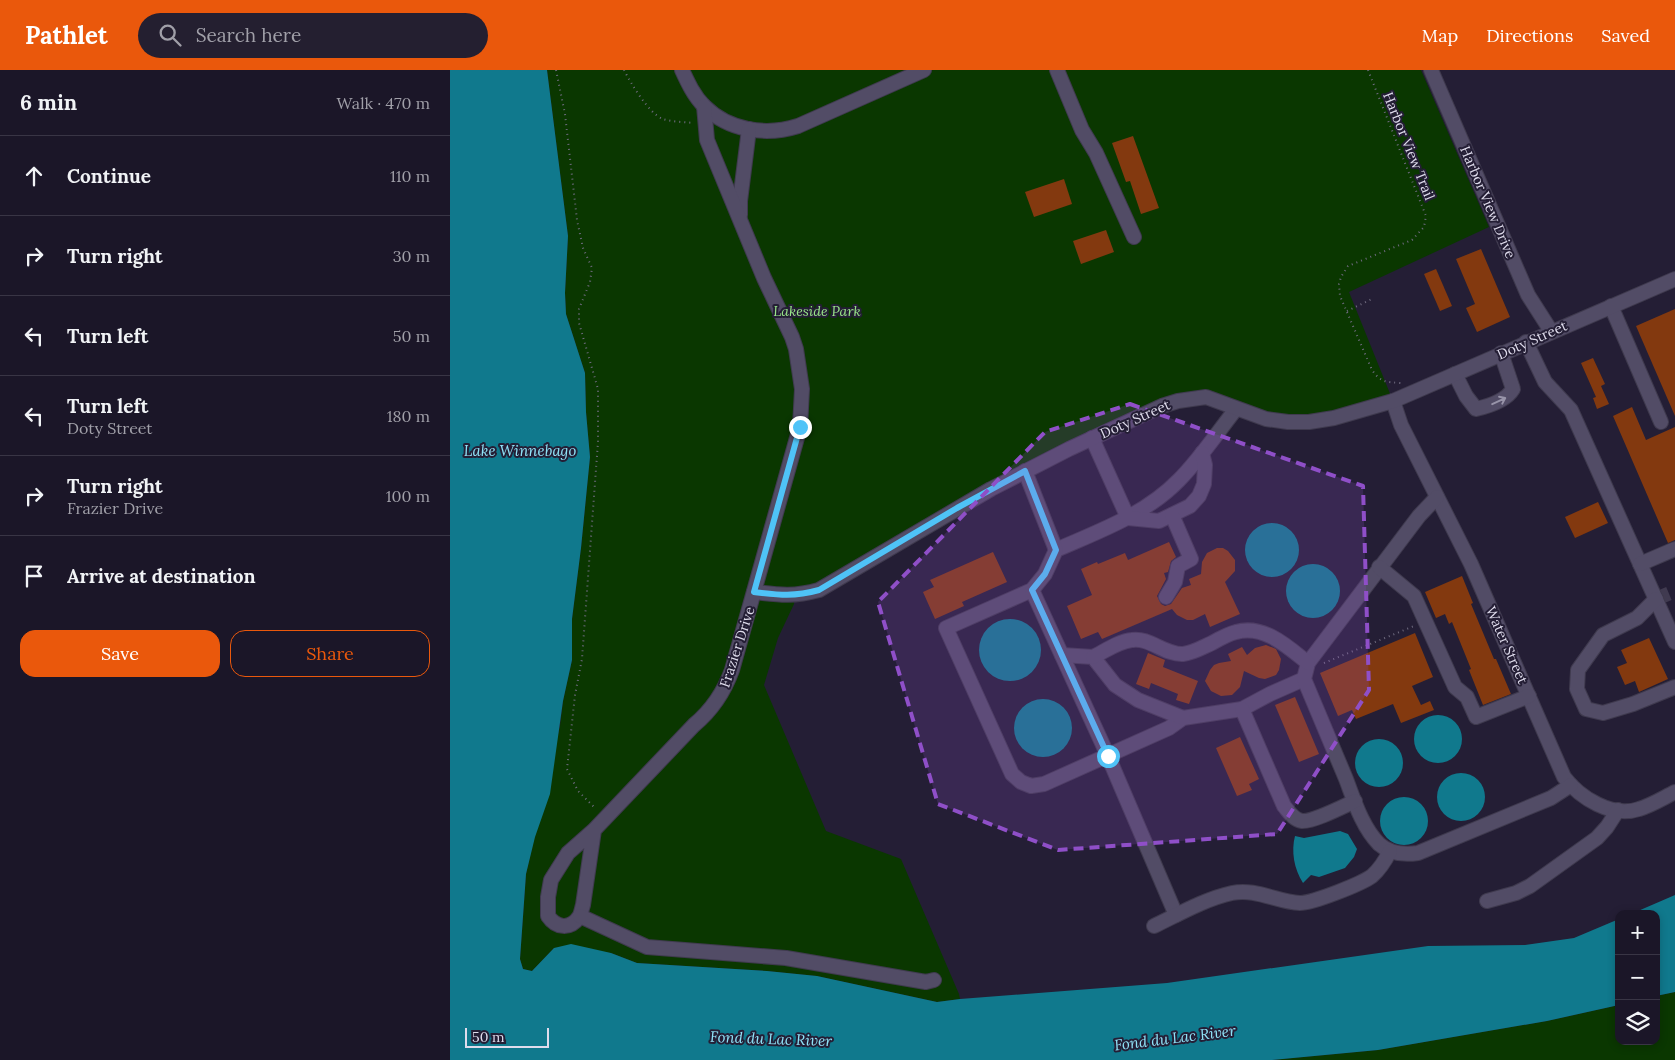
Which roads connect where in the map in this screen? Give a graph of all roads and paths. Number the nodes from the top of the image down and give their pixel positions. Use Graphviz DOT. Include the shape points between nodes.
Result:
graph roads {
  1 [pos="556,70"];
  2 [pos="624,70"];
  3 [pos="682,70"];
  4 [pos="923,70"];
  5 [pos="1057,70"];
  6 [pos="1368,70"];
  7 [pos="1432,70"];
  8 [pos="704,106"];
  9 [pos="701,124"];
  10 [pos="749,129"];
  11 [pos="740,223"];
  12 [pos="1134,237"];
  13 [pos="1675,279"];
  14 [pos="1372,299"];
  15 [pos="1612,306"];
  16 [pos="1346,311"];
  17 [pos="1551,331"];
  18 [pos="1526,342"];
  19 [pos="1501,353"];
  20 [pos="1455,374"];
  21 [pos="1404,383"];
  22 [pos="1393,401"];
  23 [pos="1236,409"];
  24 [pos="1661,422"];
  25 [pos="1092,438"];
  26 [pos="1202,453"];
  27 [pos="1025,471"];
  28 [pos="1437,497"];
  29 [pos="1172,515"];
  30 [pos="1128,518"];
  31 [pos="1675,549"];
  32 [pos="1056,550"];
  33 [pos="1640,564"];
  34 [pos="1379,567"];
  35 [pos="1032,590"];
  36 [pos="754,592"];
  37 [pos="1166,597"];
  38 [pos="1656,599"];
  39 [pos="1426,621"];
  40 [pos="1675,642"];
  41 [pos="1062,655"];
  42 [pos="1093,657"];
  43 [pos="1306,671"];
  44 [pos="1675,687"];
  45 [pos="1529,696"];
  46 [pos="1242,709"];
  47 [pos="1183,718"];
  48 [pos="1108,756"];
  49 [pos="1571,785"];
  50 [pos="1675,792"];
  51 [pos="1355,801"];
  52 [pos="1618,810"];
  53 [pos="606,818"];
  54 [pos="594,830"];
  55 [pos="1390,851"];
  56 [pos="1487,901"];
  57 [pos="1176,915"];
  58 [pos="580,916"];
  59 [pos="1154,926"];
  60 [pos="934,980"];
  1 -- 53 [label="path" via="565,114 577,220 592,268 579,309 579,323 598,389 598,442 582,659 567,769 578,791"];
  2 -- 9 [label="path" via="645,104 661,118"];
  3 -- 8 [label="street"];
  4 -- 10 [label="street" via="798,126 775,131"];
  5 -- 12 [label="street"];
  6 -- 16 [label="path, Harbor View Trail" via="1426,216 1424,227 1412,240 1348,266 1339,284"];
  7 -- 17 [label="street, Harbor View Drive" via="1528,295"];
  8 -- 10 [label="street" via="724,121"];
  8 -- 11 [label="street, Frazier Drive" via="707,140"];
  10 -- 11 [label="street, Frazier Drive"];
  11 -- 36 [label="street, Frazier Drive" via="792,337 802,389 799,432"];
  13 -- 15 [label="street, Doty Street"];
  14 -- 16 [label="path"];
  15 -- 17 [label="street, Doty Street"];
  15 -- 24 [label="street"];
  16 -- 21 [label="path, Harbor View Trail" via="1378,378"];
  17 -- 18 [label="street, Doty Street"];
  18 -- 19 [label="street, Doty Street"];
  18 -- 33 [label="street" via="1545,382 1571,410"];
  19 -- 20 [label="street, Doty Street"];
  20 -- 19 [label="street, one-way" via="1476,409 1486,407 1509,396 1513,390"];
  20 -- 22 [label="street, Doty Street"];
  22 -- 23 [label="street, Doty Street" via="1308,422 1266,419"];
  22 -- 28 [label="street, Water Street" via="1401,425"];
  23 -- 25 [label="street, Doty Street" via="1206,397 1178,401"];
  23 -- 26 [label="street"];
  25 -- 27 [label="street, Doty Street"];
  25 -- 30 [label="street"];
  26 -- 29 [label="street" via="1204,484 1199,496 1190,506"];
  26 -- 30 [label="street" via="1178,481"];
  27 -- 32 [label="street"];
  27 -- 36 [label="street, Doty Street" via="819,590 784,596"];
  28 -- 34 [label="street"];
  28 -- 45 [label="street, Water Street" via="1471,564"];
  29 -- 30 [label="street" via="1159,521"];
  29 -- 37 [label="street" via="1192,558 1178,566 1175,582"];
  30 -- 32 [label="street"];
  31 -- 33 [label="street"];
  32 -- 35 [label="street" via="1045,574"];
  33 -- 38 [label="street"];
  34 -- 39 [label="street" via="1414,596"];
  34 -- 43 [label="street"];
  35 -- 41 [label="street"];
  35 -- 48 [label="street" via="946,628 1008,766 1021,782 1031,786 1044,784"];
  36 -- 53 [label="street, Frazier Drive" via="732,670 718,699"];
  38 -- 40 [label="street"];
  38 -- 44 [label="street" via="1637,618 1603,635 1578,670 1577,689 1586,709 1603,713"];
  39 -- 43 [label="path"];
  39 -- 45 [label="street" via="1455,687 1467,697 1476,717"];
  41 -- 42 [label="street"];
  41 -- 48 [label="street"];
  42 -- 43 [label="street" via="1132,640 1187,654 1237,632 1252,631 1267,634 1284,644"];
  42 -- 47 [label="street" via="1115,685 1138,700"];
  43 -- 46 [label="street"];
  43 -- 51 [label="street"];
  45 -- 49 [label="street, Water Street" via="1559,768"];
  46 -- 47 [label="street"];
  46 -- 51 [label="street" via="1284,806 1292,817 1302,821 1316,818"];
  47 -- 48 [label="street" via="1169,728"];
  48 -- 57 [label="street"];
  49 -- 52 [label="street, Water Street" via="1595,804"];
  49 -- 55 [label="street" via="1551,798 1418,853 1405,855"];
  50 -- 52 [label="street, Water Street" via="1638,810"];
  51 -- 55 [label="street" via="1369,831 1379,844"];
  52 -- 56 [label="street" via="1597,838 1530,886"];
  53 -- 54 [label="street, Frazier Drive"];
  54 -- 58 [label="street"];
  54 -- 58 [label="street, Frazier Drive" via="568,853 551,880 548,897 548,916 556,924 571,925"];
  55 -- 57 [label="street" via="1371,876 1313,902 1285,901 1244,891"];
  57 -- 59 [label="street"];
  58 -- 60 [label="street" via="647,947 786,958 926,982"];
}
